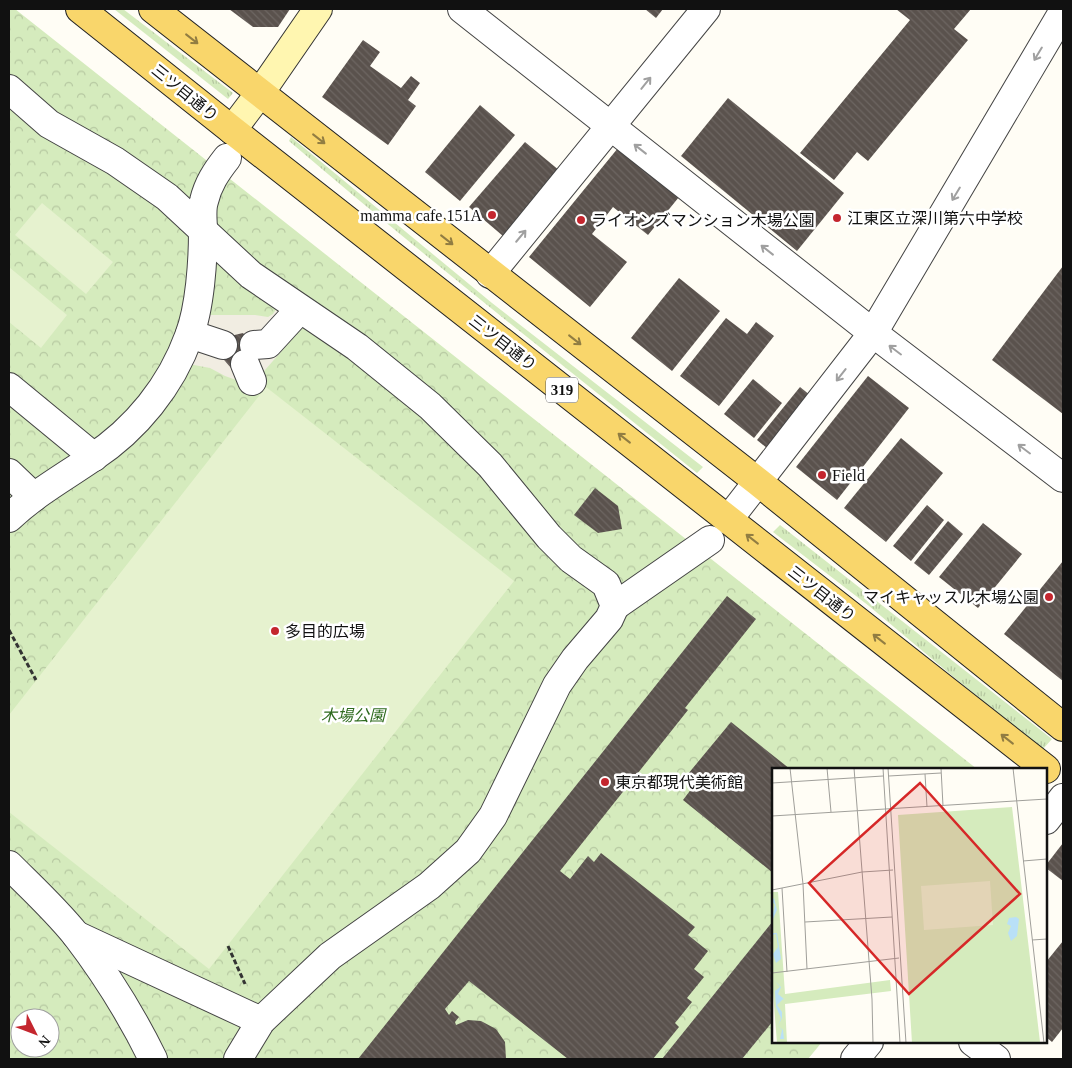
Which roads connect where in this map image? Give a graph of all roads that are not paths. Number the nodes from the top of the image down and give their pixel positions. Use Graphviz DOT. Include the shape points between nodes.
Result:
graph roads {
  1 [pos="80,9"];
  2 [pos="153,9"];
  3 [pos="318,9"];
  4 [pos="462,9"];
  5 [pos="706,9"];
  6 [pos="1063,12"];
  7 [pos="9,89"];
  8 [pos="260,93"];
  9 [pos="611,127"];
  10 [pos="232,130"];
  11 [pos="227,158"];
  12 [pos="203,232"];
  13 [pos="490,274"];
  14 [pos="300,309"];
  15 [pos="190,334"];
  16 [pos="873,334"];
  17 [pos="222,345"];
  18 [pos="250,363"];
  19 [pos="9,387"];
  20 [pos="94,457"];
  21 [pos="9,473"];
  22 [pos="1063,478"];
  23 [pos="757,481"];
  24 [pos="34,497"];
  25 [pos="9,518"];
  26 [pos="728,520"];
  27 [pos="710,540"];
  28 [pos="615,606"];
  29 [pos="1063,727"];
  30 [pos="1045,768"];
  31 [pos="1047,770"];
  32 [pos="1063,783"];
  33 [pos="1063,798"];
  34 [pos="1047,819"];
  35 [pos="9,865"];
  36 [pos="75,935"];
  37 [pos="261,1021"];
  38 [pos="868,1043"];
  39 [pos="974,1043"];
  40 [pos="154,1059"];
  41 [pos="238,1059"];
  42 [pos="855,1059"];
  43 [pos="996,1059"];
  1 -- 10 [label="main road, 三ツ目通り / 319"];
  2 -- 8 [label="main road, one-way"];
  3 -- 8 [label="street"];
  4 -- 9 [label="street"];
  9 -- 5 [label="street, one-way"];
  6 -- 16 [label="street, one-way"];
  7 -- 12 [label="street" via="49,124 115,161 167,197"];
  8 -- 10 [label="street"];
  8 -- 13 [label="main road, one-way"];
  13 -- 9 [label="street, one-way"];
  16 -- 9 [label="street, one-way"];
  26 -- 10 [label="main road, 三ツ目通り / 319, one-way"];
  11 -- 12 [label="street" via="212,177 203,202"];
  12 -- 14 [label="street" via="251,275"];
  12 -- 15 [label="street" via="201,273"];
  13 -- 23 [label="main road, one-way"];
  14 -- 18 [label="street"];
  14 -- 28 [label="street" via="357,347 430,406 490,465 549,538 571,559 606,584"];
  15 -- 17 [label="street"];
  15 -- 20 [label="street" via="175,368 153,403 124,433"];
  22 -- 16 [label="street, one-way"];
  16 -- 23 [label="street, one-way"];
  19 -- 20 [label="street"];
  20 -- 24 [label="street"];
  21 -- 24 [label="street"];
  23 -- 26 [label="street"];
  23 -- 29 [label="main road"];
  24 -- 25 [label="street"];
  30 -- 26 [label="main road, 三ツ目通り / 319, one-way"];
  27 -- 28 [label="street"];
  28 -- 37 [label="street" via="609,619 574,659 558,685 492,816 468,851 429,886 330,956"];
  31 -- 32 [label="main road, 三ツ目通り / 319"];
  33 -- 34 [label="street"];
  35 -- 36 [label="street"];
  36 -- 37 [label="street"];
  36 -- 40 [label="street" via="105,976"];
  37 -- 41 [label="street"];
  38 -- 42 [label="street"];
  39 -- 43 [label="street"];
}
